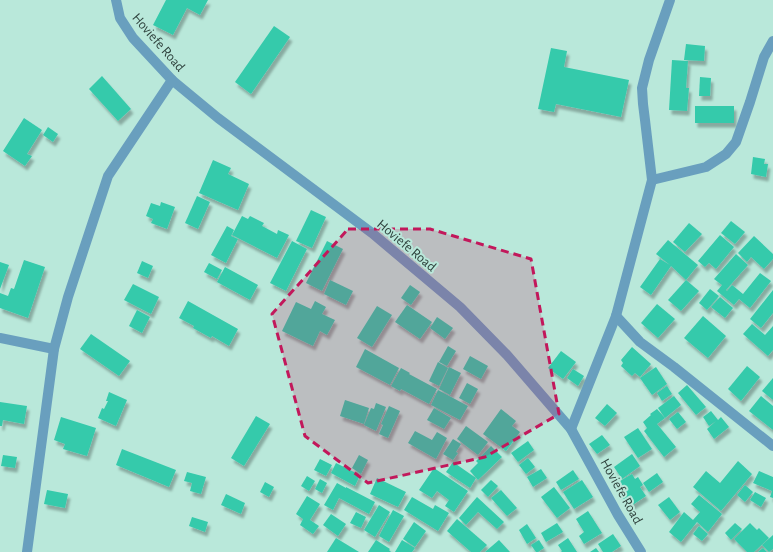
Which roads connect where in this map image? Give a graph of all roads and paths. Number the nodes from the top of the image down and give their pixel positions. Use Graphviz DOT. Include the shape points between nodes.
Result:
graph roads {
  1 [pos="116,0"];
  2 [pos="670,0"];
  3 [pos="773,41"];
  4 [pos="172,80"];
  5 [pos="652,180"];
  6 [pos="616,316"];
  7 [pos="0,338"];
  8 [pos="54,349"];
  9 [pos="571,430"];
  10 [pos="773,446"];
  11 [pos="27,552"];
  12 [pos="641,552"];
  1 -- 4 [label="street, Hoviefe Road" via="120,18 133,38"];
  2 -- 5 [label="street" via="642,88"];
  3 -- 5 [label="street" via="764,57 736,142 726,154 706,167"];
  4 -- 8 [label="street" via="108,176 68,297"];
  4 -- 9 [label="street, Hoviefe Road" via="218,118 372,233 460,307 507,355"];
  5 -- 6 [label="street"];
  6 -- 9 [label="street"];
  6 -- 10 [label="street" via="640,342"];
  7 -- 8 [label="street"];
  8 -- 11 [label="street"];
  9 -- 12 [label="street, Hoviefe Road"];
}
